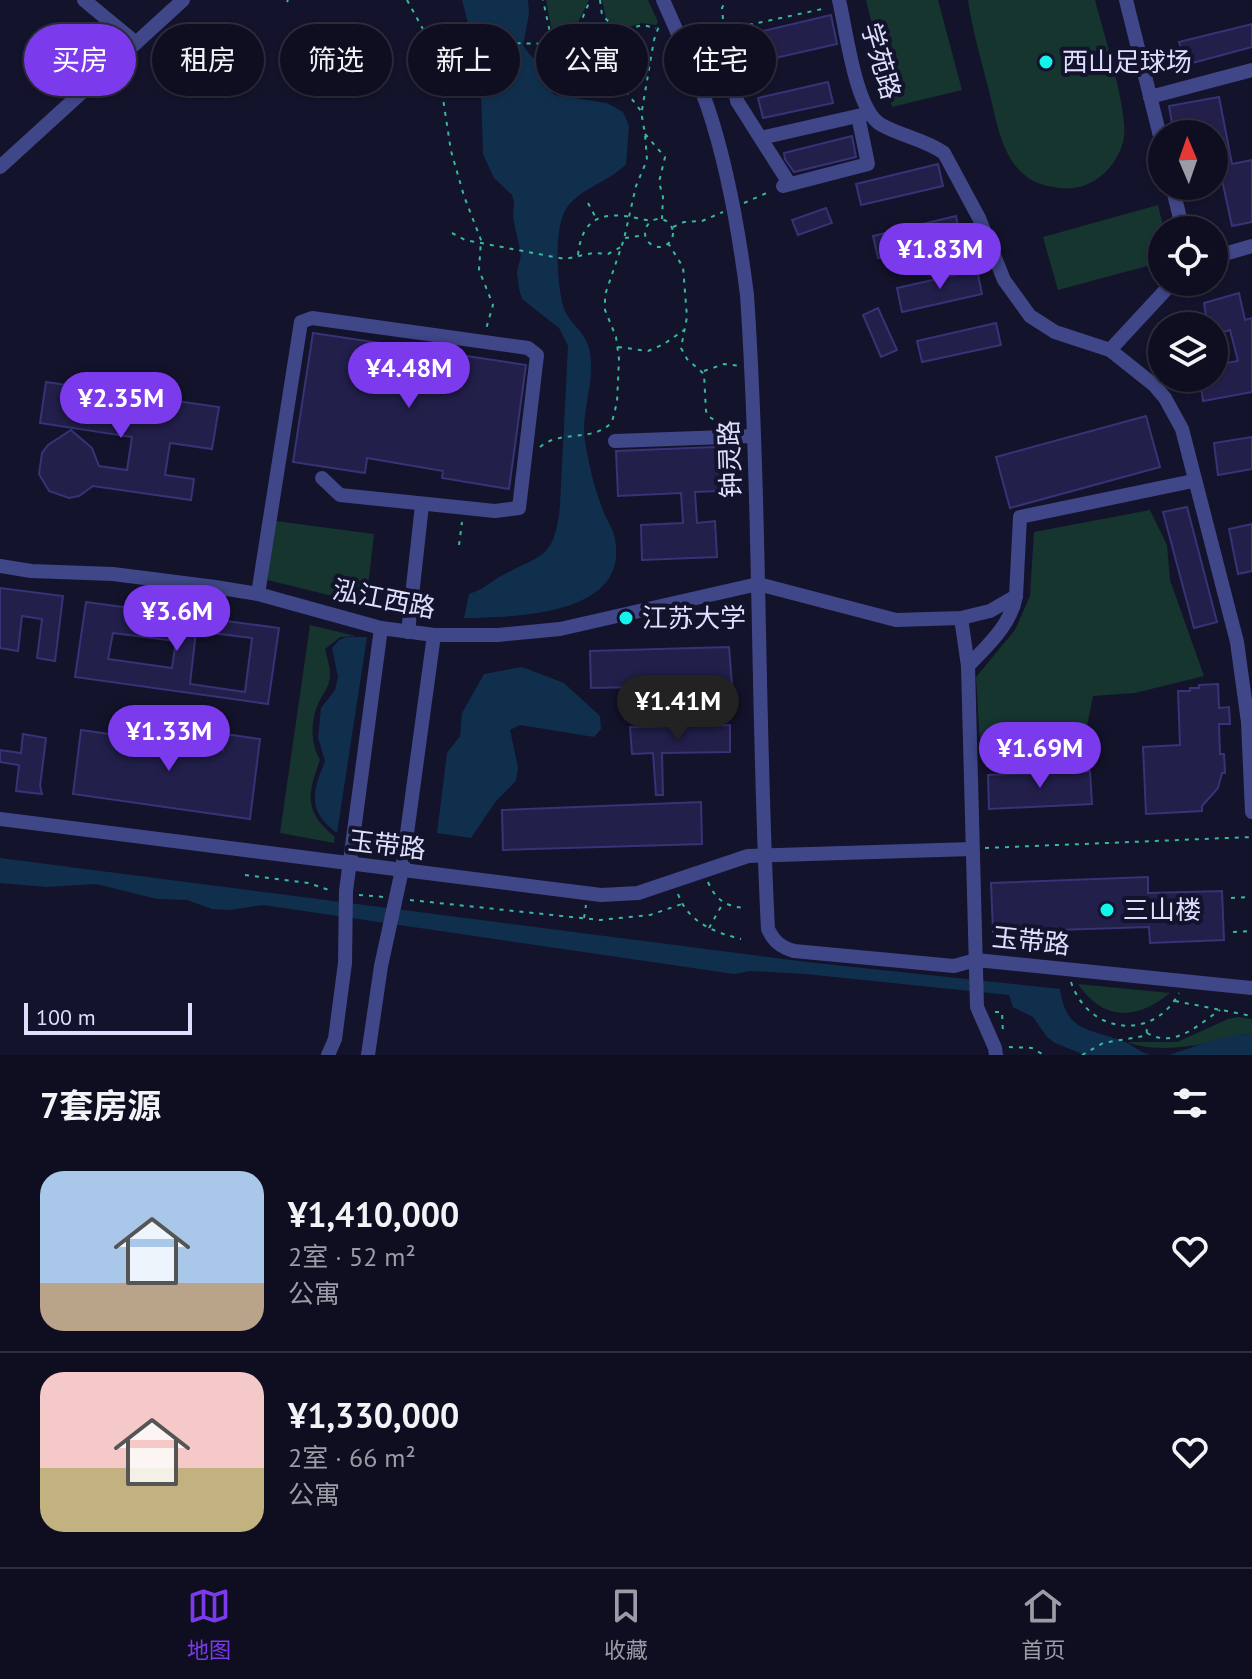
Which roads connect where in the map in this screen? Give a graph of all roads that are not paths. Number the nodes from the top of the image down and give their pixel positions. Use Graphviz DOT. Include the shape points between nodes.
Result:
graph roads {
  1 [pos="84,0"];
  2 [pos="183,0"];
  3 [pos="663,0"];
  4 [pos="1126,0"];
  5 [pos="839,2"];
  6 [pos="113,24"];
  7 [pos="136,43"];
  8 [pos="1252,70"];
  9 [pos="78,96"];
  10 [pos="736,96"];
  11 [pos="1150,97"];
  12 [pos="864,115"];
  13 [pos="1156,120"];
  14 [pos="761,138"];
  15 [pos="0,167"];
  16 [pos="1252,246"];
  17 [pos="1228,253"];
  18 [pos="1160,296"];
  19 [pos="1110,350"];
  20 [pos="753,436"];
  21 [pos="615,441"];
  22 [pos="322,478"];
  23 [pos="1193,481"];
  24 [pos="422,505"];
  25 [pos="0,566"];
  26 [pos="758,584"];
  27 [pos="258,594"];
  28 [pos="1016,596"];
  29 [pos="961,618"];
  30 [pos="381,628"];
  31 [pos="408,632"];
  32 [pos="434,635"];
  33 [pos="1244,641"];
  34 [pos="968,666"];
  35 [pos="1252,812"];
  36 [pos="0,819"];
  37 [pos="972,849"];
  38 [pos="764,855"];
  39 [pos="349,864"];
  40 [pos="402,870"];
  41 [pos="768,929"];
  42 [pos="976,960"];
  43 [pos="1252,988"];
  44 [pos="996,1052"];
  45 [pos="328,1055"];
  46 [pos="368,1055"];
  1 -- 6 [label="lane"];
  2 -- 7 [label="lane"];
  3 -- 20 [label="lane, 钟灵路" via="708,109 733,207 747,295"];
  4 -- 11 [label="lane"];
  5 -- 12 [label="lane, 学苑路"];
  8 -- 11 [label="lane"];
  9 -- 15 [label="lane"];
  10 -- 14 [label="lane"];
  11 -- 13 [label="lane"];
  12 -- 14 [label="lane"];
  12 -- 14 [label="lane" via="868,164 786,184"];
  12 -- 19 [label="lane, 学苑路" via="944,153 1004,280 1030,316 1055,332"];
  16 -- 17 [label="lane"];
  18 -- 19 [label="lane"];
  19 -- 23 [label="lane" via="1165,398 1182,429"];
  20 -- 21 [label="lane"];
  20 -- 26 [label="lane, 钟灵路"];
  22 -- 24 [label="lane" via="340,495"];
  23 -- 28 [label="lane" via="1020,517"];
  23 -- 33 [label="lane"];
  24 -- 27 [label="lane" via="519,508 537,355 528,348 486,342 312,318 301,322"];
  24 -- 31 [label="lane"];
  25 -- 27 [label="lane, 泓江西路"];
  26 -- 29 [label="lane" via="896,620"];
  26 -- 32 [label="lane, 泓江西路" via="560,629"];
  26 -- 38 [label="lane, 钟灵路"];
  27 -- 30 [label="lane, 泓江西路"];
  28 -- 29 [label="lane" via="990,611"];
  28 -- 34 [label="lane" via="1013,611"];
  29 -- 34 [label="lane"];
  30 -- 31 [label="lane, 泓江西路"];
  30 -- 39 [label="lane"];
  31 -- 32 [label="lane, 泓江西路"];
  32 -- 40 [label="lane"];
  33 -- 35 [label="lane"];
  34 -- 37 [label="lane"];
  36 -- 39 [label="lane, 玉带路"];
  37 -- 38 [label="lane, 玉带路"];
  37 -- 42 [label="lane"];
  38 -- 40 [label="lane, 玉带路" via="614,895 570,894"];
  38 -- 41 [label="lane, 钟灵路"];
  39 -- 40 [label="lane, 玉带路"];
  39 -- 45 [label="lane" via="345,963"];
  40 -- 46 [label="lane"];
  41 -- 42 [label="lane, 玉带路" via="772,939 794,951 954,966"];
  42 -- 43 [label="lane, 玉带路"];
  42 -- 44 [label="lane" via="977,1007"];
}
